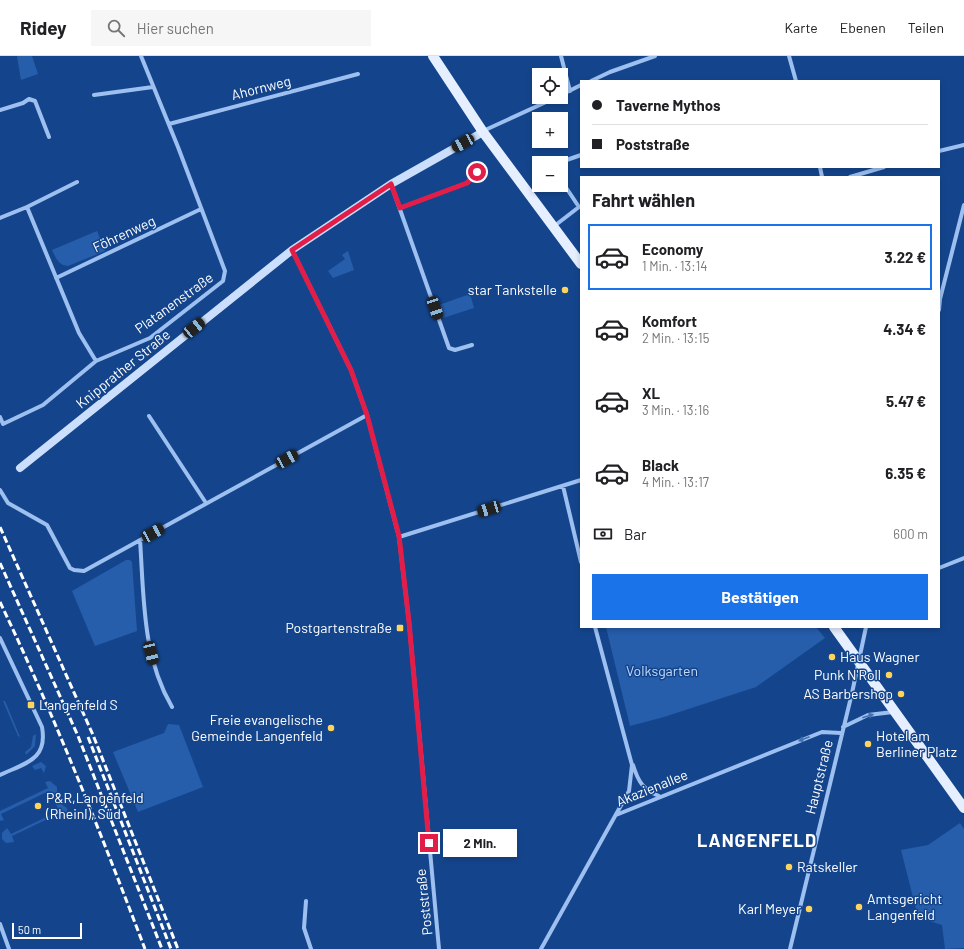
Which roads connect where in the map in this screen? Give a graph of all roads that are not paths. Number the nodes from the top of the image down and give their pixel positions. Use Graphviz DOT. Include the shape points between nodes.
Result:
graph roads {
  1 [pos="141,56"];
  2 [pos="433,56"];
  3 [pos="562,56"];
  4 [pos="655,56"];
  5 [pos="789,56"];
  6 [pos="358,74"];
  7 [pos="593,80"];
  8 [pos="796,80"];
  9 [pos="580,86"];
  10 [pos="153,87"];
  11 [pos="570,91"];
  12 [pos="94,96"];
  13 [pos="541,104"];
  14 [pos="0,110"];
  15 [pos="169,124"];
  16 [pos="483,132"];
  17 [pos="49,136"];
  18 [pos="964,145"];
  19 [pos="940,151"];
  20 [pos="580,155"];
  21 [pos="568,160"];
  22 [pos="881,168"];
  23 [pos="477,172"];
  24 [pos="853,176"];
  25 [pos="77,182"];
  26 [pos="391,184"];
  27 [pos="568,190"];
  28 [pos="964,205"];
  29 [pos="27,207"];
  30 [pos="400,208"];
  31 [pos="200,209"];
  32 [pos="0,218"];
  33 [pos="553,227"];
  34 [pos="292,250"];
  35 [pos="580,261"];
  36 [pos="56,278"];
  37 [pos="940,299"];
  38 [pos="472,345"];
  39 [pos="96,361"];
  40 [pos="367,415"];
  41 [pos="149,416"];
  42 [pos="0,417"];
  43 [pos="3,424"];
  44 [pos="0,428"];
  45 [pos="20,468"];
  46 [pos="580,480"];
  47 [pos="563,486"];
  48 [pos="0,490"];
  49 [pos="206,504"];
  50 [pos="399,536"];
  51 [pos="140,540"];
  52 [pos="580,558"];
  53 [pos="964,558"];
  54 [pos="940,568"];
  55 [pos="596,628"];
  56 [pos="835,628"];
  57 [pos="866,628"];
  58 [pos="0,638"];
  59 [pos="858,660"];
  60 [pos="172,707"];
  61 [pos="895,712"];
  62 [pos="843,727"];
  63 [pos="841,733"];
  64 [pos="632,765"];
  65 [pos="0,775"];
  66 [pos="659,796"];
  67 [pos="964,808"];
  68 [pos="615,815"];
  69 [pos="306,901"];
  70 [pos="0,924"];
  71 [pos="10,949"];
  72 [pos="310,949"];
  73 [pos="439,949"];
  74 [pos="541,949"];
  75 [pos="790,949"];
  1 -- 10 [label="street, Platanenstraße"];
  2 -- 16 [label="main road"];
  3 -- 11 [label="street"];
  4 -- 7 [label="street"];
  5 -- 8 [label="street"];
  6 -- 15 [label="street, Ahornweg"];
  9 -- 11 [label="street"];
  10 -- 12 [label="street"];
  10 -- 15 [label="street, Platanenstraße"];
  13 -- 16 [label="street"];
  14 -- 17 [label="street" via="29,99 35,101"];
  15 -- 31 [label="street, Platanenstraße"];
  16 -- 26 [label="main road, Knipprather Straße"];
  16 -- 33 [label="main road"];
  18 -- 19 [label="street"];
  20 -- 21 [label="street"];
  22 -- 24 [label="street"];
  23 -- 30 [label="street" via="467,183"];
  25 -- 29 [label="street"];
  26 -- 30 [label="street"];
  26 -- 34 [label="main road, Knipprather Straße"];
  27 -- 33 [label="street" via="579,207"];
  28 -- 37 [label="street"];
  29 -- 32 [label="street"];
  29 -- 36 [label="street"];
  30 -- 38 [label="street" via="449,348 455,350"];
  31 -- 36 [label="street, Föhrenweg"];
  31 -- 39 [label="street, Platanenstraße" via="225,271 223,281 150,338"];
  33 -- 35 [label="main road"];
  34 -- 40 [label="street, Poststraße" via="351,370"];
  34 -- 45 [label="main road, Knipprather Straße"];
  36 -- 39 [label="street" via="79,334"];
  39 -- 43 [label="street, Platanenstraße" via="43,405"];
  40 -- 49 [label="street"];
  40 -- 50 [label="street, Poststraße"];
  41 -- 49 [label="street"];
  42 -- 43 [label="street"];
  43 -- 44 [label="street"];
  46 -- 47 [label="street"];
  47 -- 50 [label="street"];
  47 -- 52 [label="street"];
  48 -- 51 [label="street" via="8,503 47,525 67,564 74,570 84,571"];
  49 -- 51 [label="street"];
  50 -- 73 [label="street, Poststraße"];
  51 -- 60 [label="street" via="147,638 162,689"];
  53 -- 54 [label="street"];
  55 -- 64 [label="street"];
  56 -- 59 [label="main road"];
  57 -- 59 [label="street, Hauptstraße"];
  58 -- 65 [label="street" via="42,727 44,738 42,747 35,757"];
  59 -- 61 [label="main road"];
  59 -- 62 [label="street, Hauptstraße"];
  62 -- 61 [label="street, Hauptstraße, one-way" via="868,714"];
  61 -- 67 [label="main road"];
  62 -- 63 [label="street, Hauptstraße"];
  63 -- 66 [label="street, Akazienallee, one-way" via="822,732"];
  63 -- 75 [label="street, Hauptstraße"];
  64 -- 66 [label="street" via="639,782 649,792"];
  64 -- 68 [label="street" via="629,790"];
  66 -- 68 [label="street, Akazienallee"];
  68 -- 74 [label="street, Akazienallee"];
  69 -- 72 [label="street" via="304,928"];
  70 -- 71 [label="street"];
}
